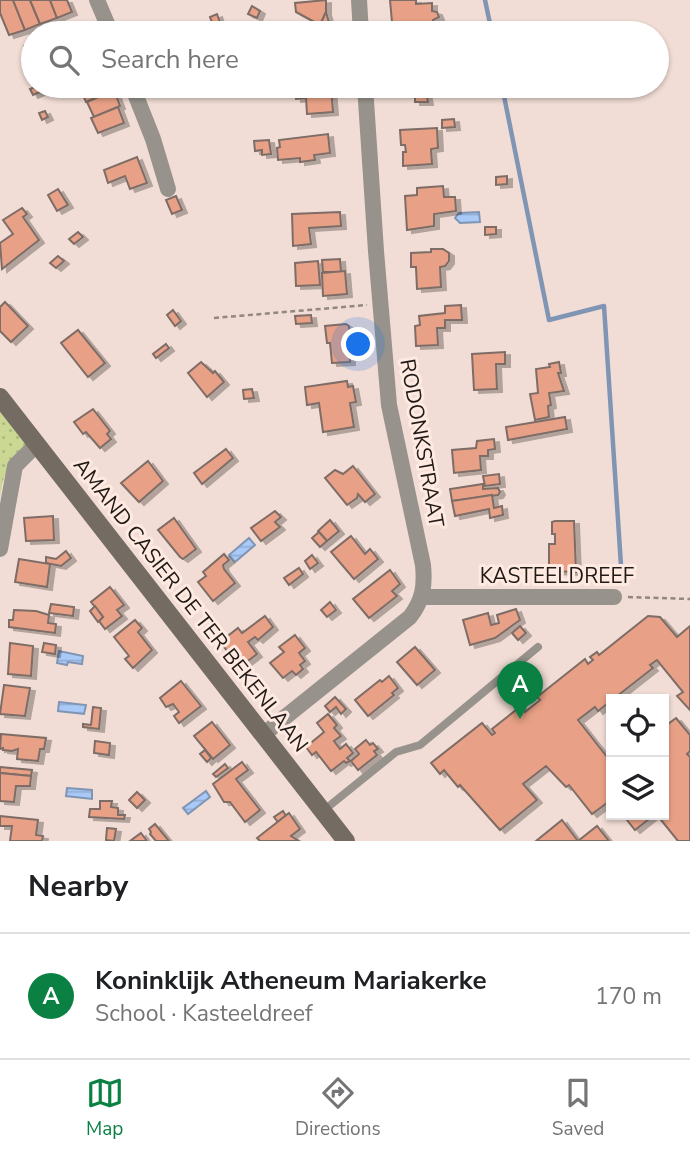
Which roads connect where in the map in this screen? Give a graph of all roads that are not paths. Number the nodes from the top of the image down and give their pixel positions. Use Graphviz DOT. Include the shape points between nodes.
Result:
graph roads {
  1 [pos="97,0"];
  2 [pos="359,0"];
  3 [pos="106,21"];
  4 [pos="360,21"];
  5 [pos="137,98"];
  6 [pos="366,98"];
  7 [pos="168,190"];
  8 [pos="0,397"];
  9 [pos="37,444"];
  10 [pos="0,549"];
  11 [pos="423,597"];
  12 [pos="614,597"];
  13 [pos="538,647"];
  14 [pos="264,734"];
  15 [pos="323,811"];
  16 [pos="346,841"];
  1 -- 3 [label="street"];
  2 -- 4 [label="street"];
  5 -- 7 [label="street"];
  6 -- 11 [label="street, RODONKSTRAAT" via="389,405 423,565"];
  8 -- 9 [label="street, AMAND CASIER DE TER BEKENLAAN"];
  9 -- 10 [label="street" via="15,466"];
  9 -- 14 [label="street, AMAND CASIER DE TER BEKENLAAN"];
  11 -- 12 [label="street, KASTEELDREEF"];
  11 -- 14 [label="street" via="410,617"];
  13 -- 15 [label="lane" via="420,745 396,752"];
  14 -- 15 [label="street, AMAND CASIER DE TER BEKENLAAN"];
  15 -- 16 [label="street, AMAND CASIER DE TER BEKENLAAN"];
}
